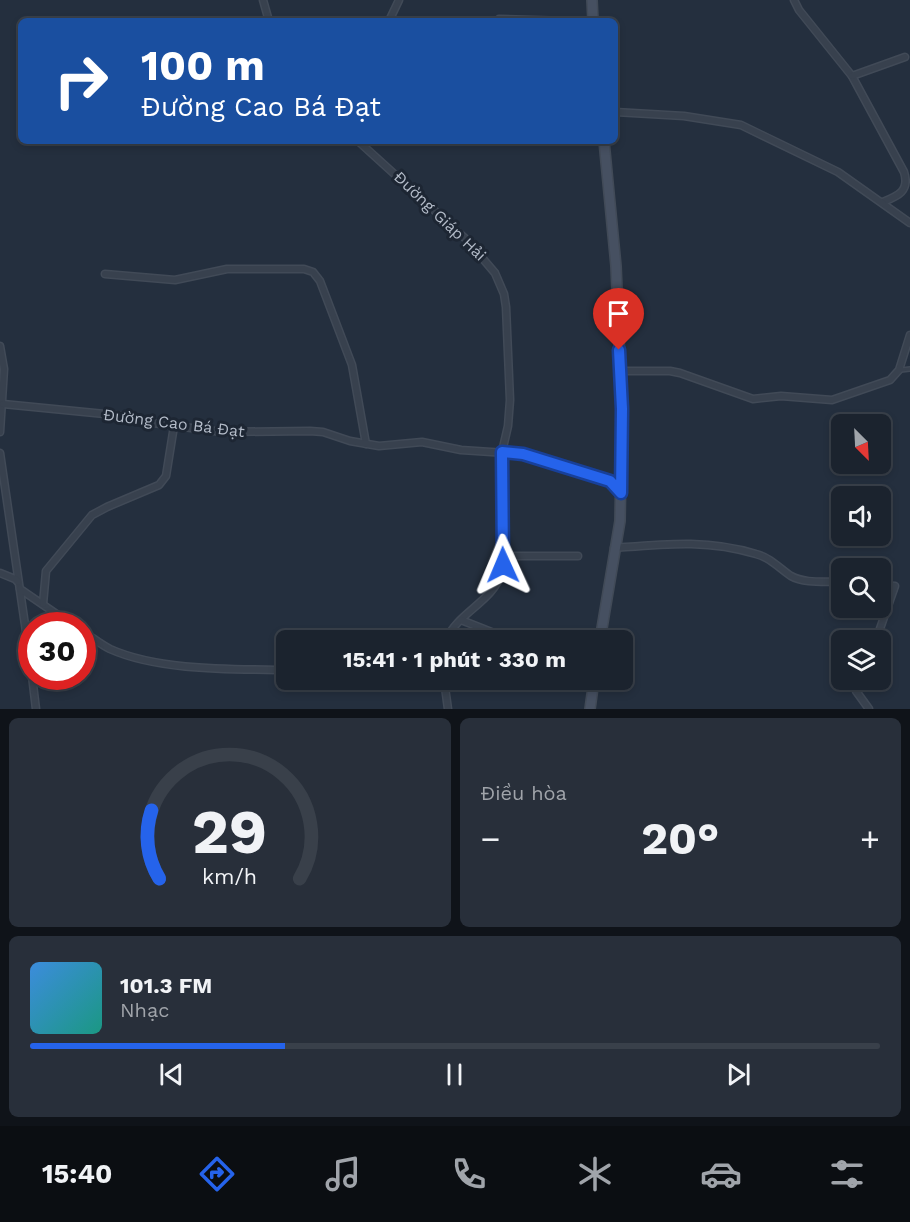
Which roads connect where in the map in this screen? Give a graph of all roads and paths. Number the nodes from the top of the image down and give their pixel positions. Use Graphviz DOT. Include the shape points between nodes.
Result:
graph roads {
  1 [pos="263,0"];
  2 [pos="399,0"];
  3 [pos="592,0"];
  4 [pos="794,0"];
  5 [pos="268,18"];
  6 [pos="390,18"];
  7 [pos="593,18"];
  8 [pos="905,57"];
  9 [pos="852,76"];
  10 [pos="618,112"];
  11 [pos="363,144"];
  12 [pos="602,144"];
  13 [pos="883,202"];
  14 [pos="910,223"];
  15 [pos="105,274"];
  16 [pos="910,335"];
  17 [pos="0,346"];
  18 [pos="910,369"];
  19 [pos="899,370"];
  20 [pos="620,371"];
  21 [pos="3,404"];
  22 [pos="174,426"];
  23 [pos="0,432"];
  24 [pos="366,444"];
  25 [pos="502,452"];
  26 [pos="0,453"];
  27 [pos="621,493"];
  28 [pos="614,548"];
  29 [pos="503,556"];
  30 [pos="578,556"];
  31 [pos="0,573"];
  32 [pos="831,581"];
  33 [pos="19,586"];
  34 [pos="891,586"];
  35 [pos="891,597"];
  36 [pos="43,604"];
  37 [pos="23,612"];
  38 [pos="54,612"];
  39 [pos="461,620"];
  40 [pos="453,630"];
  41 [pos="486,630"];
  42 [pos="602,630"];
  43 [pos="96,639"];
  44 [pos="276,670"];
  45 [pos="34,690"];
  46 [pos="445,690"];
  47 [pos="593,690"];
  48 [pos="856,690"];
  49 [pos="36,709"];
  50 [pos="448,709"];
  51 [pos="590,709"];
  52 [pos="868,709"];
  1 -- 5 [label="street"];
  2 -- 6 [label="street"];
  3 -- 7 [label="street"];
  4 -- 9 [label="street"];
  8 -- 9 [label="street"];
  9 -- 13 [label="street" via="905,177 903,192"];
  10 -- 13 [label="street" via="684,116 741,125 837,172"];
  11 -- 25 [label="street, Đường Giáp Hải" via="467,240 495,273 504,294 507,320 510,400"];
  12 -- 20 [label="street" via="616,266"];
  13 -- 14 [label="street"];
  15 -- 24 [label="street" via="175,280 227,268 313,272 352,365"];
  16 -- 19 [label="street"];
  17 -- 21 [label="street"];
  18 -- 19 [label="lane"];
  19 -- 20 [label="street" via="885,382 825,400 781,396 753,399 680,373"];
  20 -- 27 [label="street"];
  21 -- 22 [label="street, Đường Cao Bá Đạt" via="115,415"];
  21 -- 23 [label="street"];
  22 -- 24 [label="street, Đường Cao Bá Đạt" via="222,432 323,432"];
  22 -- 36 [label="street" via="163,483 92,515 46,571"];
  24 -- 25 [label="street, Đường Cao Bá Đạt" via="422,442 461,450"];
  25 -- 27 [label="street, Đường Cao Bá Đạt" via="523,454 610,481"];
  25 -- 29 [label="street, Đường Giáp Hải"];
  26 -- 33 [label="street"];
  27 -- 28 [label="street"];
  28 -- 32 [label="street" via="717,544 765,557 800,579"];
  28 -- 42 [label="street"];
  29 -- 30 [label="street"];
  29 -- 39 [label="street, Đường Giáp Hải" via="498,583"];
  31 -- 33 [label="street" via="15,579"];
  33 -- 36 [label="street"];
  33 -- 37 [label="street"];
  34 -- 35 [label="street" via="895,586"];
  36 -- 38 [label="street"];
  39 -- 40 [label="street, Đường Giáp Hải"];
  39 -- 41 [label="street"];
  43 -- 44 [label="street" via="117,652 170,664"];
  45 -- 49 [label="street"];
  46 -- 50 [label="street"];
  47 -- 51 [label="street"];
  48 -- 52 [label="street"];
}
